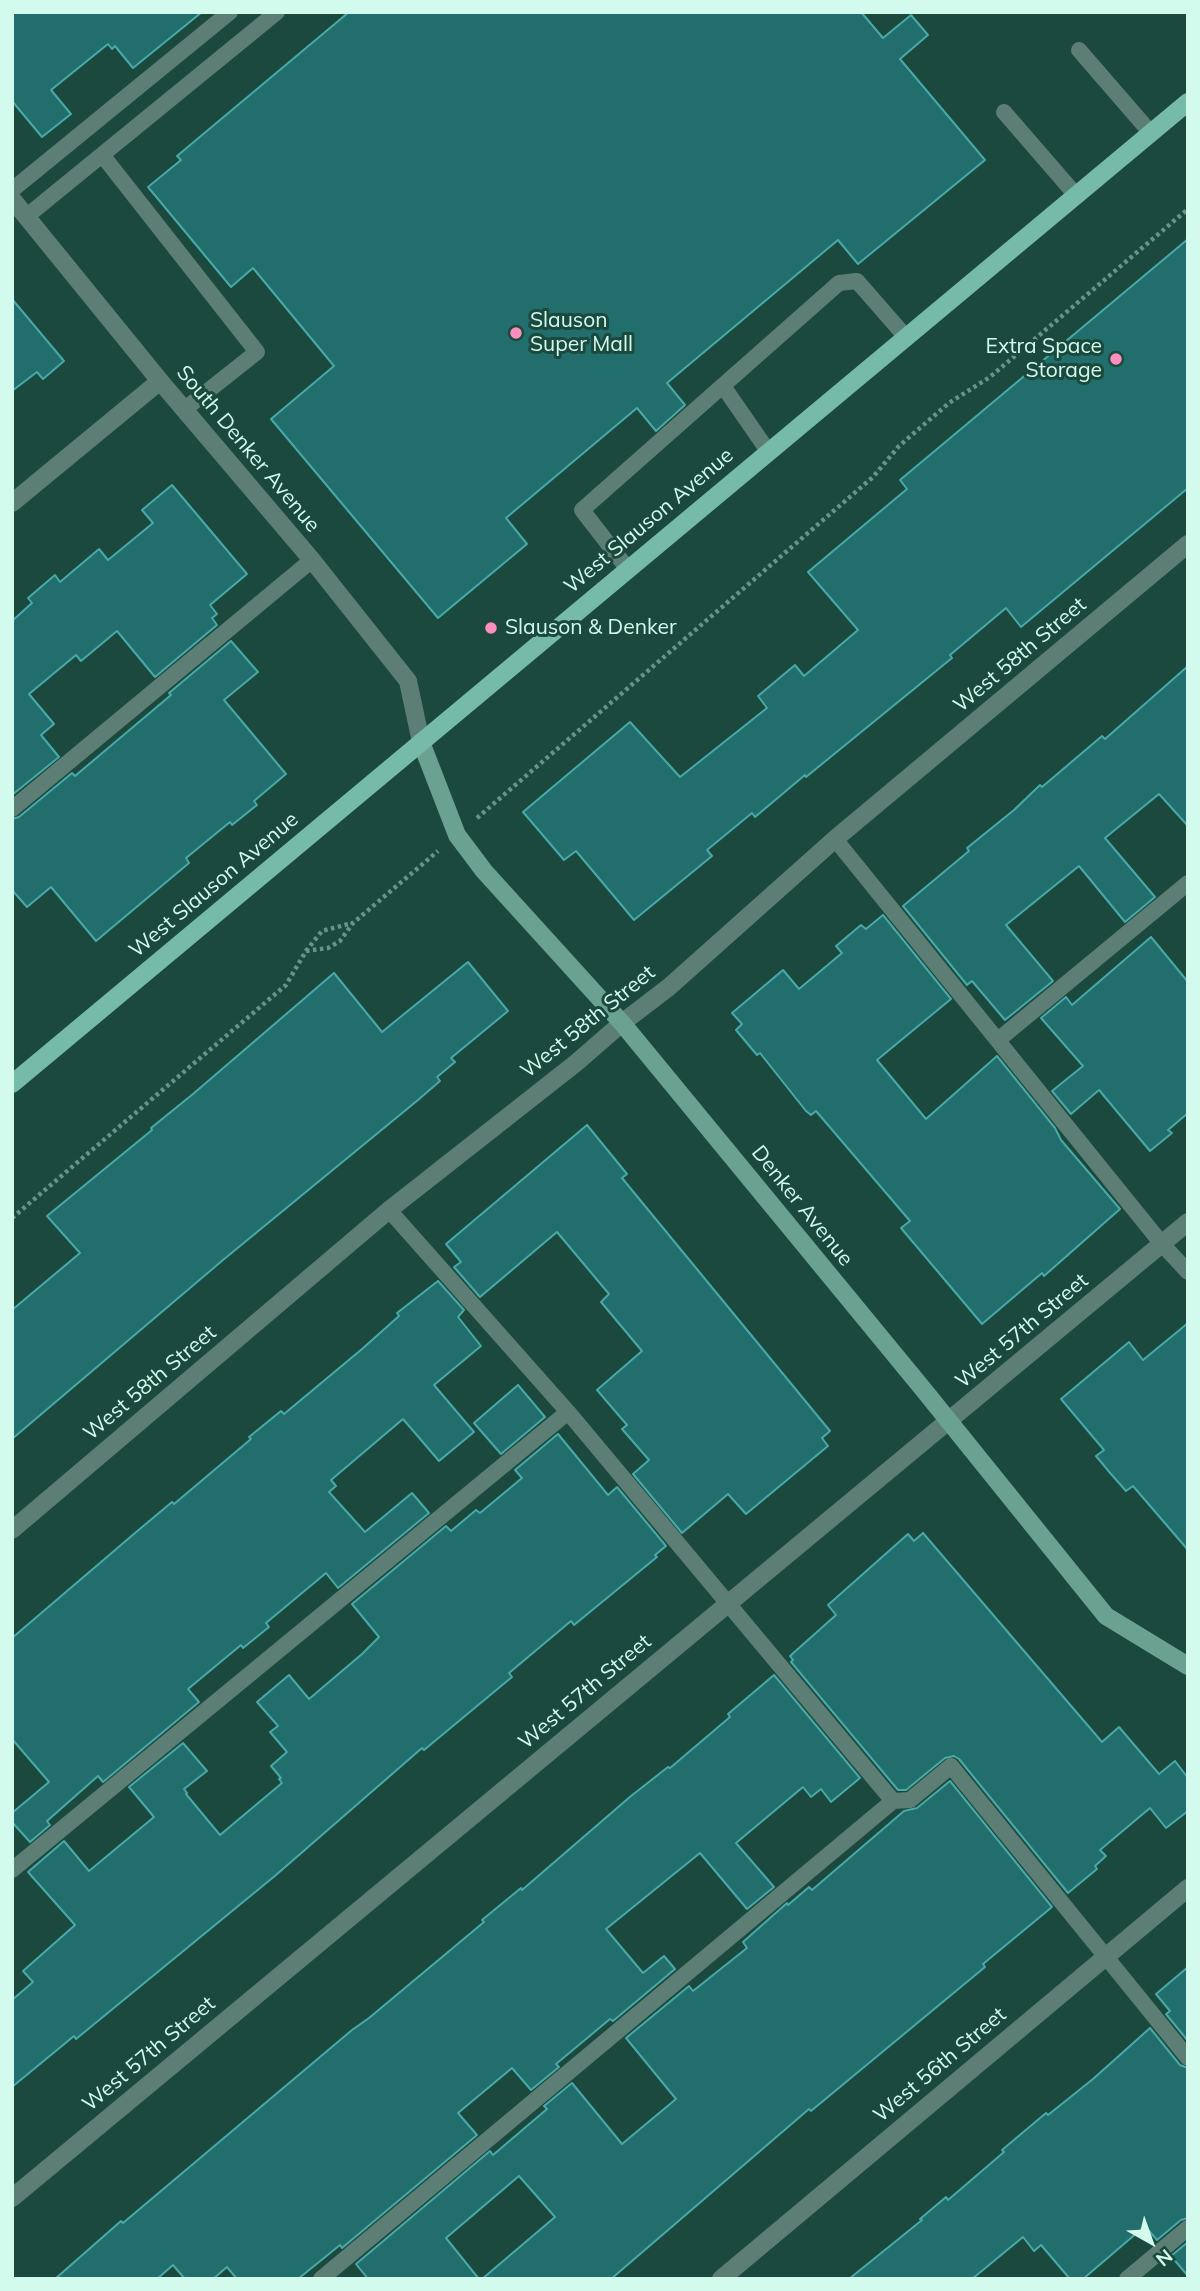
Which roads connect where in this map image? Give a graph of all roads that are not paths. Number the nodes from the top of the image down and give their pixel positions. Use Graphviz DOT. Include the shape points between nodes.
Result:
graph roads {
  1 [pos="230,12"];
  2 [pos="277,12"];
  3 [pos="1079,50"];
  4 [pos="1188,102"];
  5 [pos="1004,112"];
  6 [pos="1150,132"];
  7 [pos="103,156"];
  8 [pos="12,190"];
  9 [pos="1075,194"];
  10 [pos="12,199"];
  11 [pos="27,216"];
  12 [pos="905,336"];
  13 [pos="160,381"];
  14 [pos="723,386"];
  15 [pos="185,409"];
  16 [pos="768,451"];
  17 [pos="12,503"];
  18 [pos="1188,544"];
  19 [pos="312,560"];
  20 [pos="628,568"];
  21 [pos="421,742"];
  22 [pos="12,809"];
  23 [pos="835,839"];
  24 [pos="1188,883"];
  25 [pos="622,1023"];
  26 [pos="998,1040"];
  27 [pos="12,1084"];
  28 [pos="389,1210"];
  29 [pos="1188,1222"];
  30 [pos="1162,1244"];
  31 [pos="1188,1272"];
  32 [pos="568,1412"];
  33 [pos="948,1422"];
  34 [pos="12,1530"];
  35 [pos="729,1602"];
  36 [pos="1188,1667"];
  37 [pos="893,1801"];
  38 [pos="12,1870"];
  39 [pos="1188,1888"];
  40 [pos="1106,1955"];
  41 [pos="1188,2058"];
  42 [pos="12,2197"];
  43 [pos="1188,2228"];
  44 [pos="320,2279"];
  45 [pos="722,2279"];
  46 [pos="1127,2279"];
  1 -- 8 [label="lane"];
  2 -- 7 [label="lane"];
  3 -- 6 [label="lane"];
  4 -- 6 [label="main road, West Slauson Avenue"];
  5 -- 9 [label="lane"];
  6 -- 9 [label="main road, West Slauson Avenue"];
  7 -- 11 [label="lane"];
  7 -- 15 [label="lane" via="257,352"];
  9 -- 12 [label="main road, West Slauson Avenue"];
  10 -- 11 [label="street, South Denker Avenue"];
  11 -- 13 [label="street, South Denker Avenue"];
  12 -- 14 [label="lane" via="857,281 839,283"];
  12 -- 16 [label="main road, West Slauson Avenue"];
  13 -- 15 [label="street, South Denker Avenue"];
  13 -- 17 [label="street"];
  14 -- 16 [label="lane"];
  14 -- 20 [label="lane" via="582,510"];
  15 -- 19 [label="street, South Denker Avenue"];
  16 -- 20 [label="main road, West Slauson Avenue"];
  18 -- 23 [label="street, West 58th Street"];
  19 -- 21 [label="street, South Denker Avenue" via="408,681"];
  19 -- 22 [label="lane"];
  20 -- 21 [label="main road, West Slauson Avenue"];
  21 -- 25 [label="street, Denker Avenue" via="457,835"];
  21 -- 27 [label="main road, West Slauson Avenue"];
  23 -- 25 [label="street, West 58th Street"];
  23 -- 26 [label="lane"];
  24 -- 26 [label="lane"];
  25 -- 28 [label="street, West 58th Street"];
  25 -- 33 [label="street, Denker Avenue"];
  26 -- 30 [label="lane"];
  28 -- 32 [label="lane"];
  28 -- 34 [label="street, West 58th Street"];
  29 -- 30 [label="street, West 57th Street"];
  30 -- 31 [label="lane"];
  30 -- 33 [label="street, West 57th Street"];
  32 -- 35 [label="lane"];
  32 -- 38 [label="lane"];
  33 -- 35 [label="street, West 57th Street"];
  33 -- 36 [label="street, Denker Avenue" via="1106,1616"];
  35 -- 37 [label="lane"];
  35 -- 42 [label="street, West 57th Street"];
  37 -- 40 [label="lane" via="910,1800 951,1766"];
  37 -- 44 [label="lane"];
  39 -- 40 [label="street, West 56th Street"];
  40 -- 41 [label="lane"];
  40 -- 45 [label="street, West 56th Street"];
  43 -- 46 [label="lane"];
}
